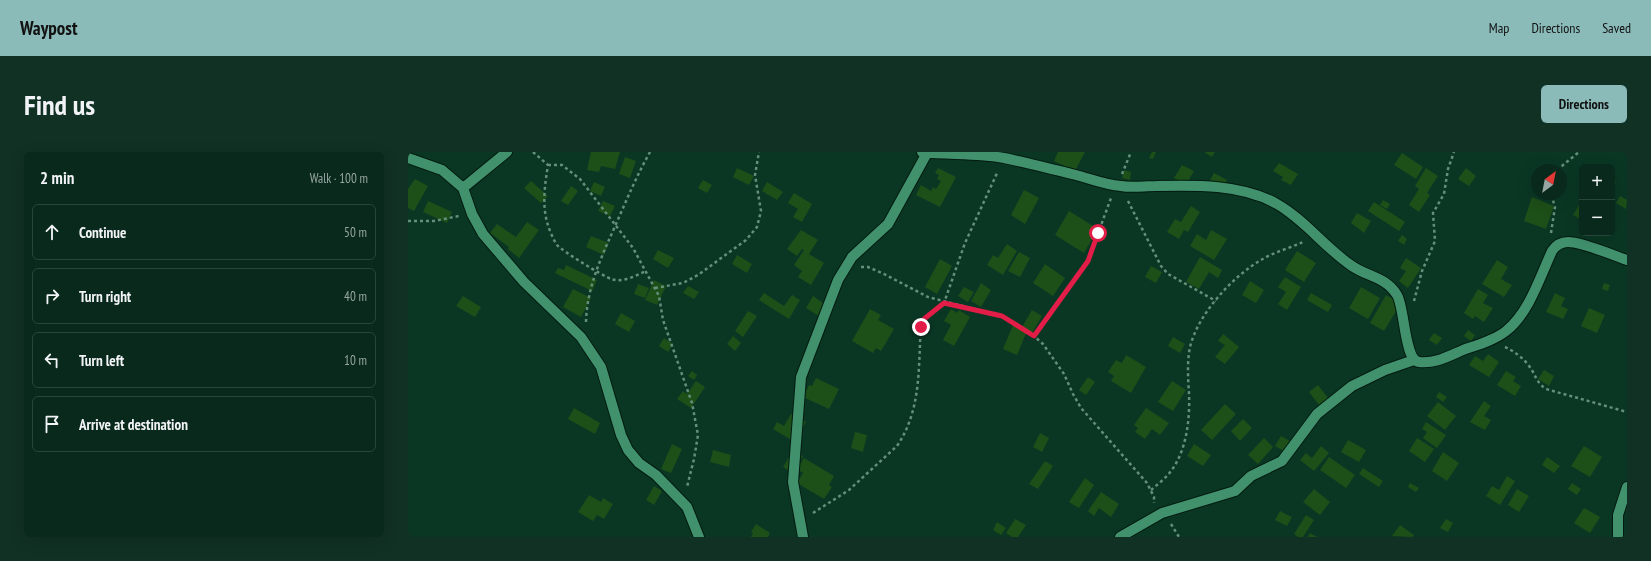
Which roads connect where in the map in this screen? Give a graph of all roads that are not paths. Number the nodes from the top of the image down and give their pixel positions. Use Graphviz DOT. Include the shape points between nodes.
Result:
graph roads {
  1 [pos="507,152"];
  2 [pos="925,152"];
  3 [pos="408,158"];
  4 [pos="463,188"];
  5 [pos="1627,260"];
  6 [pos="1414,360"];
  7 [pos="1627,487"];
  8 [pos="1131,534"];
  9 [pos="699,537"];
  10 [pos="803,537"];
  11 [pos="1120,537"];
  12 [pos="1618,537"];
  1 -- 4 [label="street"];
  2 -- 6 [label="street" via="1005,158 1119,186 1197,185 1248,193 1278,204 1354,268 1380,278 1390,285 1398,295 1409,352"];
  2 -- 10 [label="street" via="888,224 852,257 838,280 801,377 793,482"];
  3 -- 4 [label="street" via="442,170"];
  4 -- 9 [label="street" via="472,214 483,234 524,282 565,320 588,346 601,367 620,435 628,450 687,507"];
  5 -- 6 [label="street" via="1578,244 1558,244 1519,317 1505,332 1438,361"];
  6 -- 8 [label="street" via="1352,386 1317,414 1282,461 1251,476 1234,491 1171,510"];
  7 -- 12 [label="street" via="1618,515"];
  8 -- 11 [label="street"];
}
